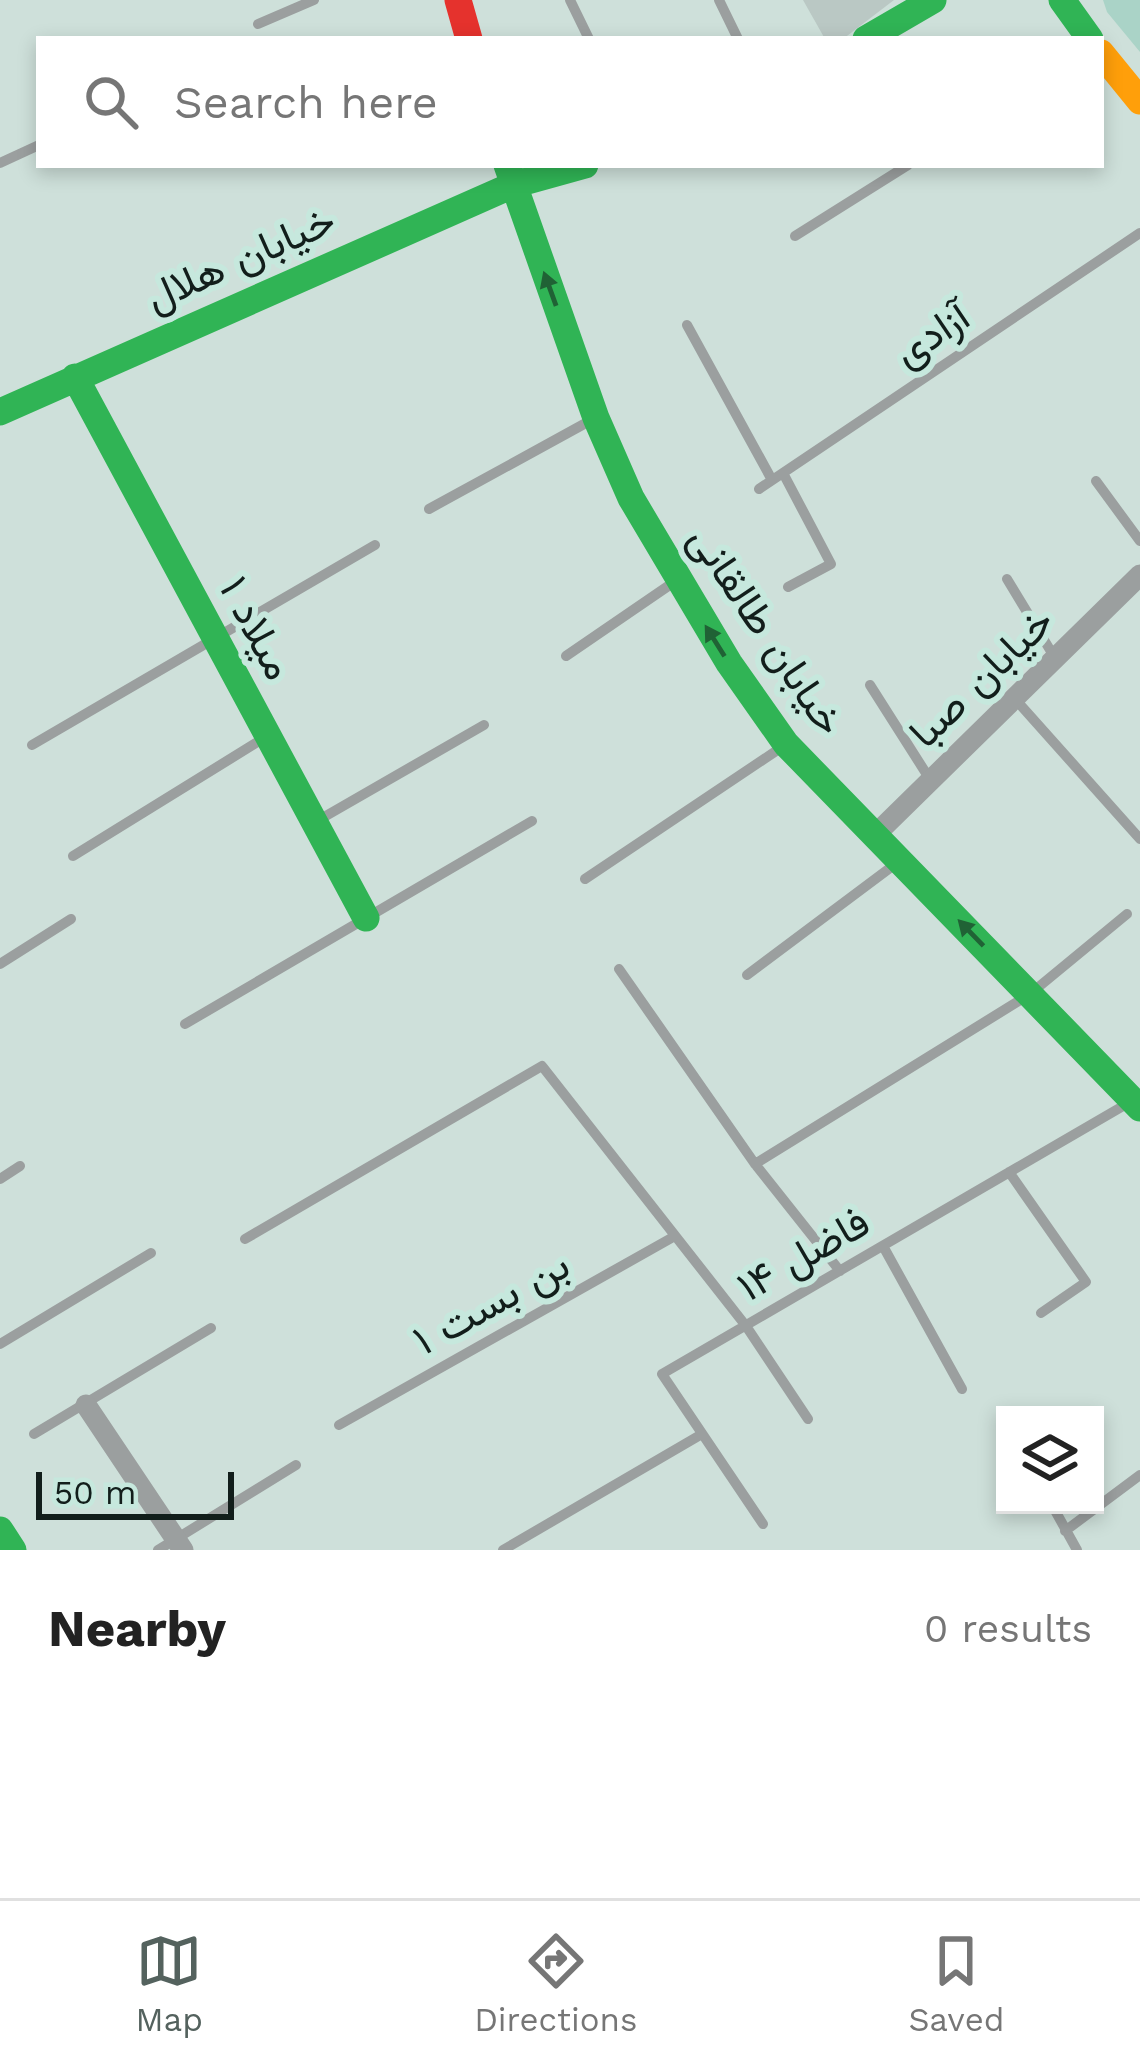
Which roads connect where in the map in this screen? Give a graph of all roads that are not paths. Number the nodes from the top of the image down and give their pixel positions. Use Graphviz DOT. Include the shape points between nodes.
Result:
graph roads {
  1 [pos="314,0"];
  2 [pos="458,0"];
  3 [pos="570,0"];
  4 [pos="719,0"];
  5 [pos="933,0"];
  6 [pos="1062,0"];
  7 [pos="259,25"];
  8 [pos="469,36"];
  9 [pos="588,36"];
  10 [pos="737,36"];
  11 [pos="871,36"];
  12 [pos="1088,36"];
  13 [pos="1104,57"];
  14 [pos="1140,101"];
  15 [pos="36,147"];
  16 [pos="0,163"];
  17 [pos="562,168"];
  18 [pos="903,168"];
  19 [pos="510,175"];
  20 [pos="1140,233"];
  21 [pos="795,236"];
  22 [pos="687,326"];
  23 [pos="75,376"];
  24 [pos="0,412"];
  25 [pos="596,418"];
  26 [pos="778,477"];
  27 [pos="1096,482"];
  28 [pos="759,488"];
  29 [pos="429,509"];
  30 [pos="1140,541"];
  31 [pos="375,545"];
  32 [pos="1007,579"];
  33 [pos="677,580"];
  34 [pos="1138,582"];
  35 [pos="788,587"];
  36 [pos="215,638"];
  37 [pos="566,656"];
  38 [pos="1056,660"];
  39 [pos="869,685"];
  40 [pos="1016,700"];
  41 [pos="484,725"];
  42 [pos="268,736"];
  43 [pos="786,744"];
  44 [pos="32,745"];
  45 [pos="931,781"];
  46 [pos="532,821"];
  47 [pos="314,823"];
  48 [pos="876,834"];
  49 [pos="1140,839"];
  50 [pos="73,856"];
  51 [pos="900,861"];
  52 [pos="586,879"];
  53 [pos="1126,914"];
  54 [pos="71,919"];
  55 [pos="366,919"];
  56 [pos="0,964"];
  57 [pos="619,969"];
  58 [pos="747,975"];
  59 [pos="1030,994"];
  60 [pos="185,1024"];
  61 [pos="1138,1100"];
  62 [pos="754,1164"];
  63 [pos="20,1166"];
  64 [pos="1010,1172"];
  65 [pos="0,1179"];
  66 [pos="675,1236"];
  67 [pos="245,1239"];
  68 [pos="883,1246"];
  69 [pos="151,1253"];
  70 [pos="840,1271"];
  71 [pos="1041,1313"];
  72 [pos="746,1326"];
  73 [pos="211,1328"];
  74 [pos="0,1344"];
  75 [pos="962,1389"];
  76 [pos="86,1405"];
  77 [pos="808,1419"];
  78 [pos="339,1425"];
  79 [pos="34,1434"];
  80 [pos="702,1434"];
  81 [pos="296,1465"];
  82 [pos="1140,1475"];
  83 [pos="1056,1514"];
  84 [pos="763,1524"];
  85 [pos="0,1530"];
  86 [pos="1065,1531"];
  87 [pos="172,1546"];
  88 [pos="13,1550"];
  89 [pos="503,1550"];
  90 [pos="1077,1550"];
  1 -- 7 [label="lane"];
  2 -- 8 [label="main road"];
  3 -- 9 [label="lane"];
  4 -- 10 [label="lane"];
  5 -- 11 [label="main road"];
  6 -- 12 [label="main road"];
  13 -- 14 [label="main road"];
  15 -- 16 [label="lane"];
  17 -- 19 [label="main road, خیابان هلال"];
  18 -- 21 [label="lane"];
  19 -- 23 [label="main road, خیابان هلال"];
  25 -- 19 [label="main road, خیابان طالقانی, one-way"];
  20 -- 26 [label="lane, آزادی"];
  22 -- 26 [label="lane"];
  23 -- 24 [label="main road, خیابان هلال"];
  23 -- 36 [label="main road, میلاد ۱"];
  25 -- 29 [label="lane"];
  25 -- 33 [label="main road, خیابان طالقانی"];
  26 -- 28 [label="lane, آزادی"];
  26 -- 35 [label="lane" via="832,564"];
  27 -- 30 [label="lane"];
  31 -- 36 [label="lane"];
  32 -- 38 [label="lane"];
  33 -- 37 [label="lane"];
  43 -- 33 [label="main road, خیابان طالقانی, one-way"];
  34 -- 38 [label="street, خیابان صبا"];
  36 -- 42 [label="main road, میلاد ۱"];
  36 -- 44 [label="lane"];
  38 -- 40 [label="street, خیابان صبا"];
  39 -- 45 [label="lane"];
  40 -- 45 [label="street, خیابان صبا"];
  40 -- 49 [label="lane"];
  41 -- 47 [label="lane"];
  42 -- 47 [label="main road, میلاد ۱"];
  42 -- 50 [label="lane"];
  43 -- 48 [label="main road, خیابان طالقانی"];
  43 -- 52 [label="lane"];
  45 -- 48 [label="street, خیابان صبا"];
  46 -- 55 [label="lane"];
  47 -- 55 [label="main road, میلاد ۱"];
  48 -- 51 [label="main road, خیابان طالقانی"];
  51 -- 58 [label="lane"];
  59 -- 51 [label="main road, خیابان طالقانی, one-way"];
  53 -- 59 [label="lane"];
  54 -- 56 [label="lane"];
  55 -- 60 [label="lane"];
  57 -- 62 [label="lane"];
  59 -- 61 [label="main road, خیابان طالقانی"];
  59 -- 62 [label="lane"];
  61 -- 64 [label="lane, فاضل ۱۴"];
  62 -- 70 [label="lane"];
  63 -- 65 [label="lane"];
  64 -- 68 [label="lane, فاضل ۱۴"];
  64 -- 71 [label="lane" via="1086,1282"];
  66 -- 67 [label="lane" via="542,1066"];
  66 -- 72 [label="lane"];
  66 -- 78 [label="lane, بن بست ۱"];
  68 -- 70 [label="lane, فاضل ۱۴"];
  68 -- 75 [label="lane"];
  69 -- 74 [label="lane"];
  70 -- 72 [label="lane, فاضل ۱۴"];
  72 -- 77 [label="lane"];
  72 -- 80 [label="lane, فاضل ۱۴" via="662,1374"];
  73 -- 76 [label="lane"];
  76 -- 79 [label="lane"];
  76 -- 87 [label="street"];
  80 -- 84 [label="lane, فاضل ۱۴"];
  80 -- 89 [label="lane"];
  81 -- 87 [label="lane"];
  82 -- 86 [label="lane"];
  83 -- 86 [label="lane"];
  85 -- 88 [label="main road"];
  86 -- 90 [label="lane"];
}
